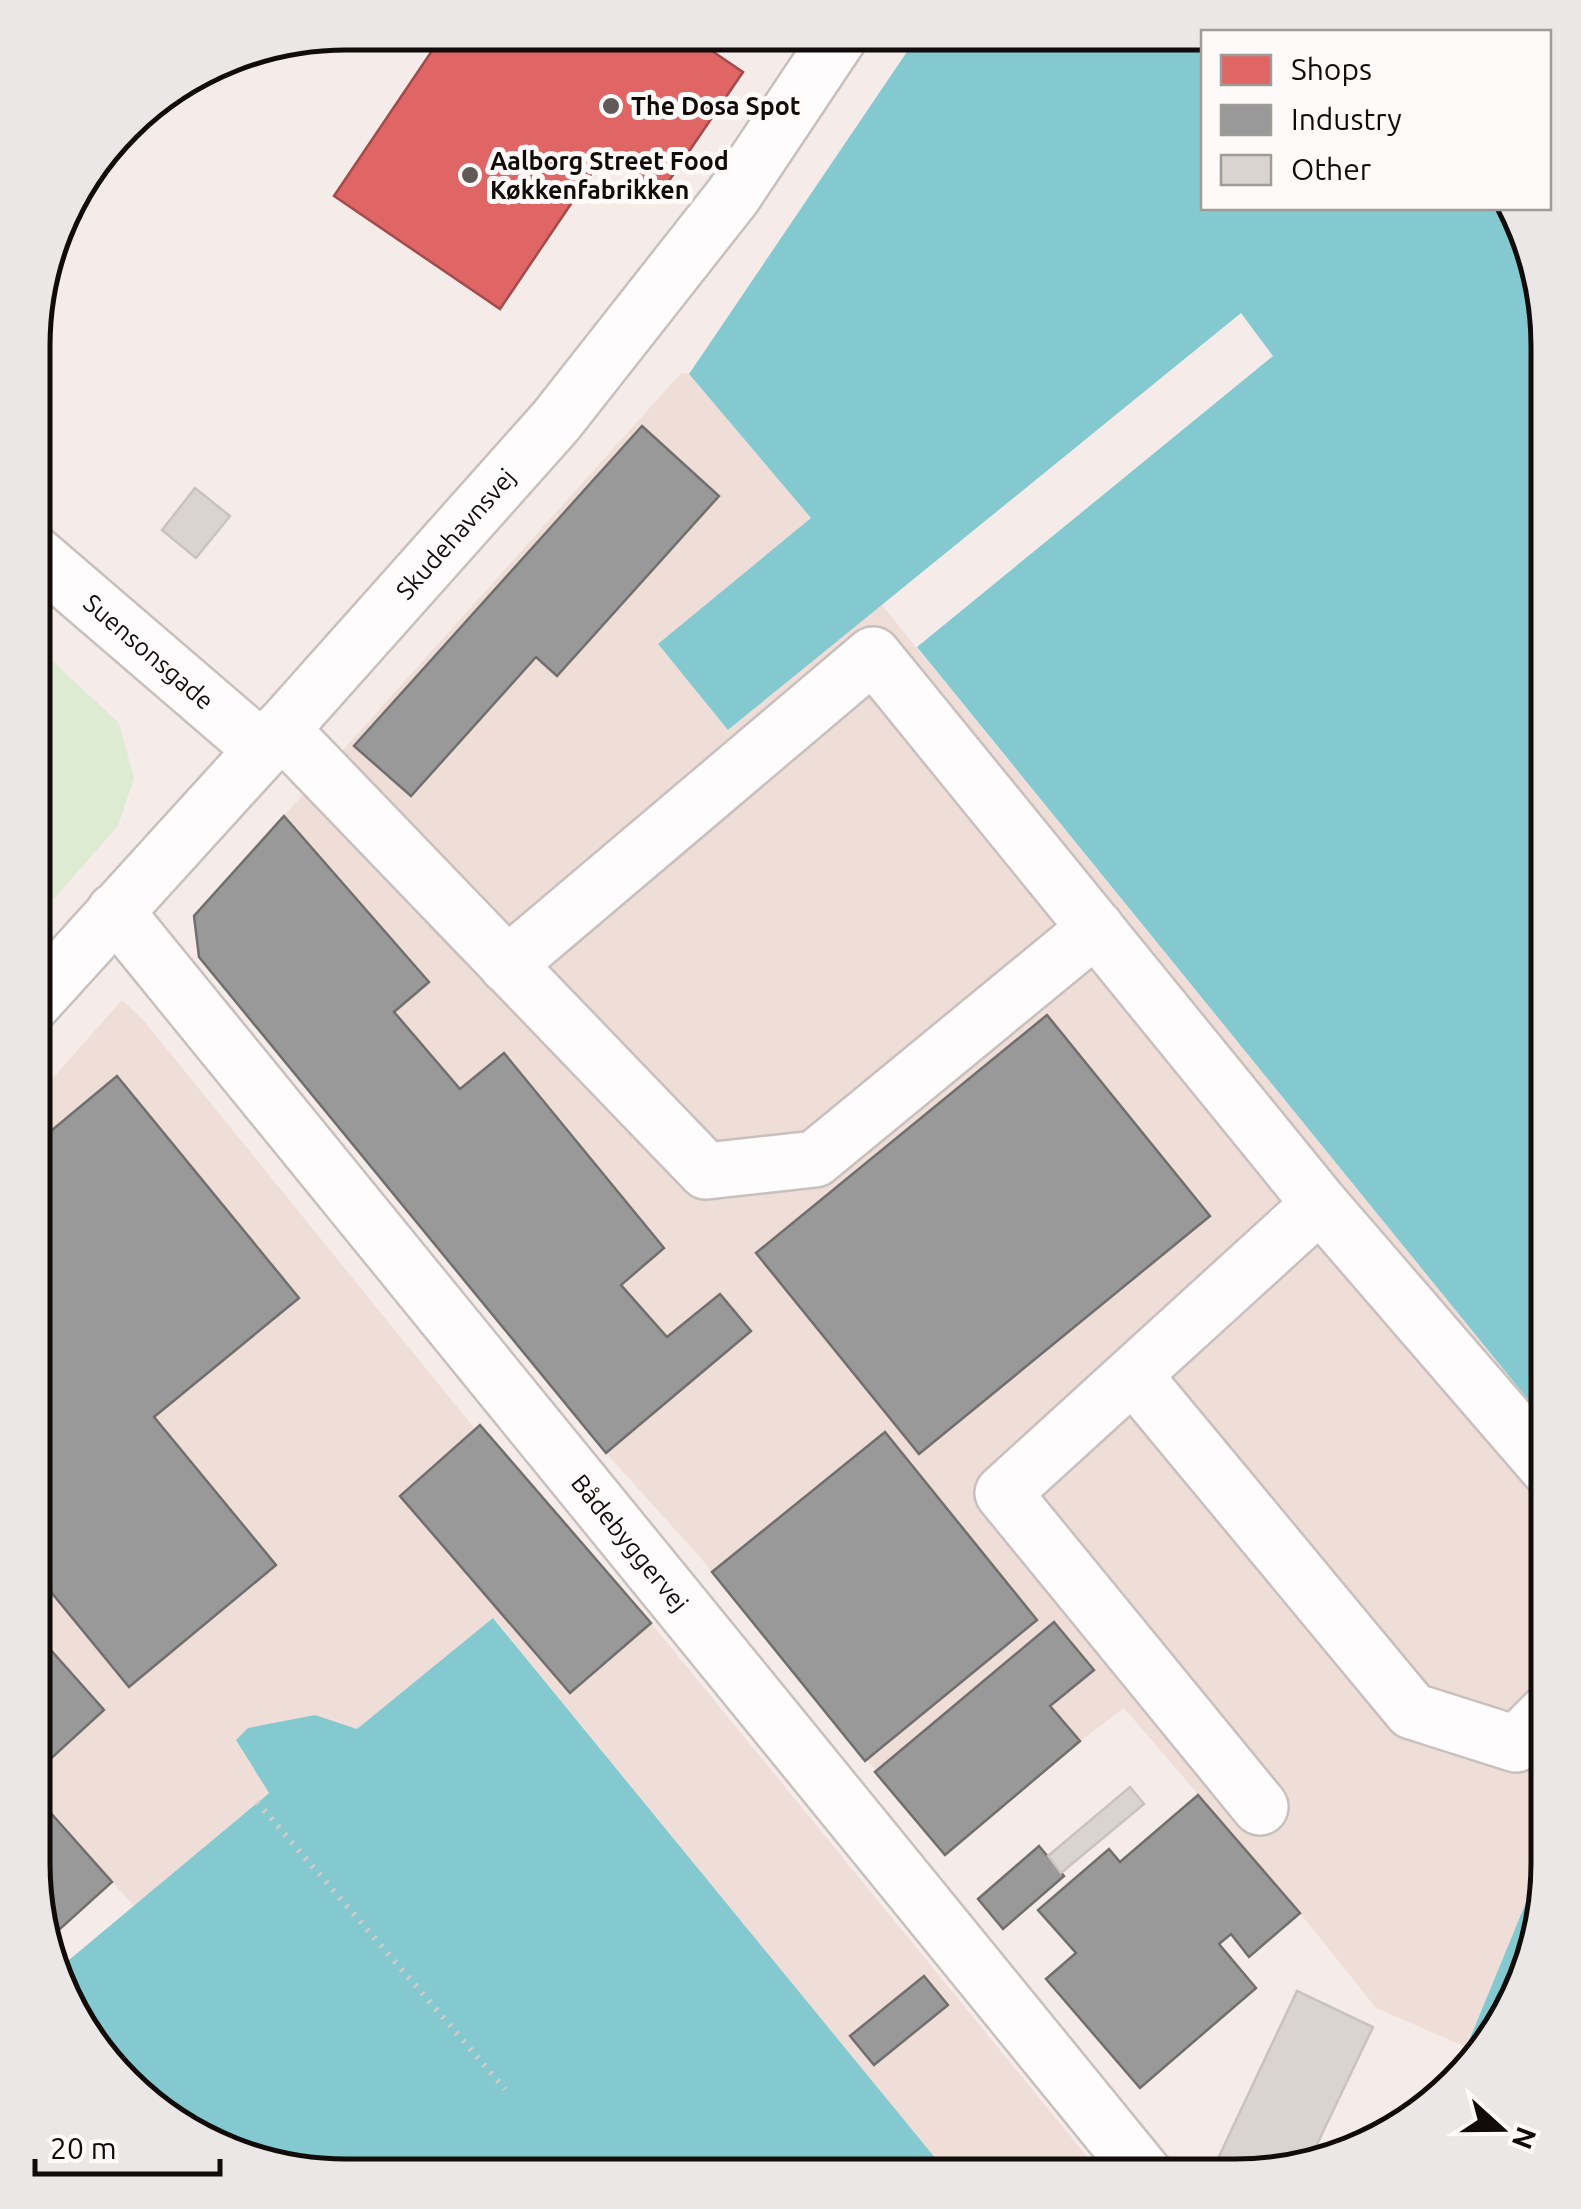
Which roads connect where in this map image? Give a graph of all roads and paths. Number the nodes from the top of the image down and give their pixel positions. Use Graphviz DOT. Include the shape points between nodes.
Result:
graph roads {
  1 [pos="829,50"];
  2 [pos="50,566"];
  3 [pos="272,739"];
  4 [pos="114,911"];
  5 [pos="1096,928"];
  6 [pos="507,966"];
  7 [pos="50,984"];
  8 [pos="1320,1204"];
  9 [pos="1134,1376"];
  10 [pos="1530,1447"];
  11 [pos="1530,1730"];
  12 [pos="257,1802"];
  13 [pos="1260,1807"];
  14 [pos="504,2089"];
  15 [pos="1132,2159"];
  1 -- 3 [label="street, Skudehavnsvej" via="733,196 556,421"];
  2 -- 3 [label="street, Suensonsgade"];
  3 -- 4 [label="street, Skudehavnsvej"];
  3 -- 6 [label="street, Suensonsgade"];
  4 -- 7 [label="street, Skudehavnsvej"];
  4 -- 15 [label="street, Bådebyggervej"];
  5 -- 6 [label="street, Suensonsgade" via="815,1159 706,1171"];
  5 -- 6 [label="street" via="873,655"];
  5 -- 8 [label="street"];
  8 -- 9 [label="street"];
  8 -- 10 [label="street"];
  9 -- 11 [label="street" via="1412,1711 1516,1744"];
  9 -- 13 [label="street" via="1003,1493"];
  12 -- 14 [label="path"];
}
